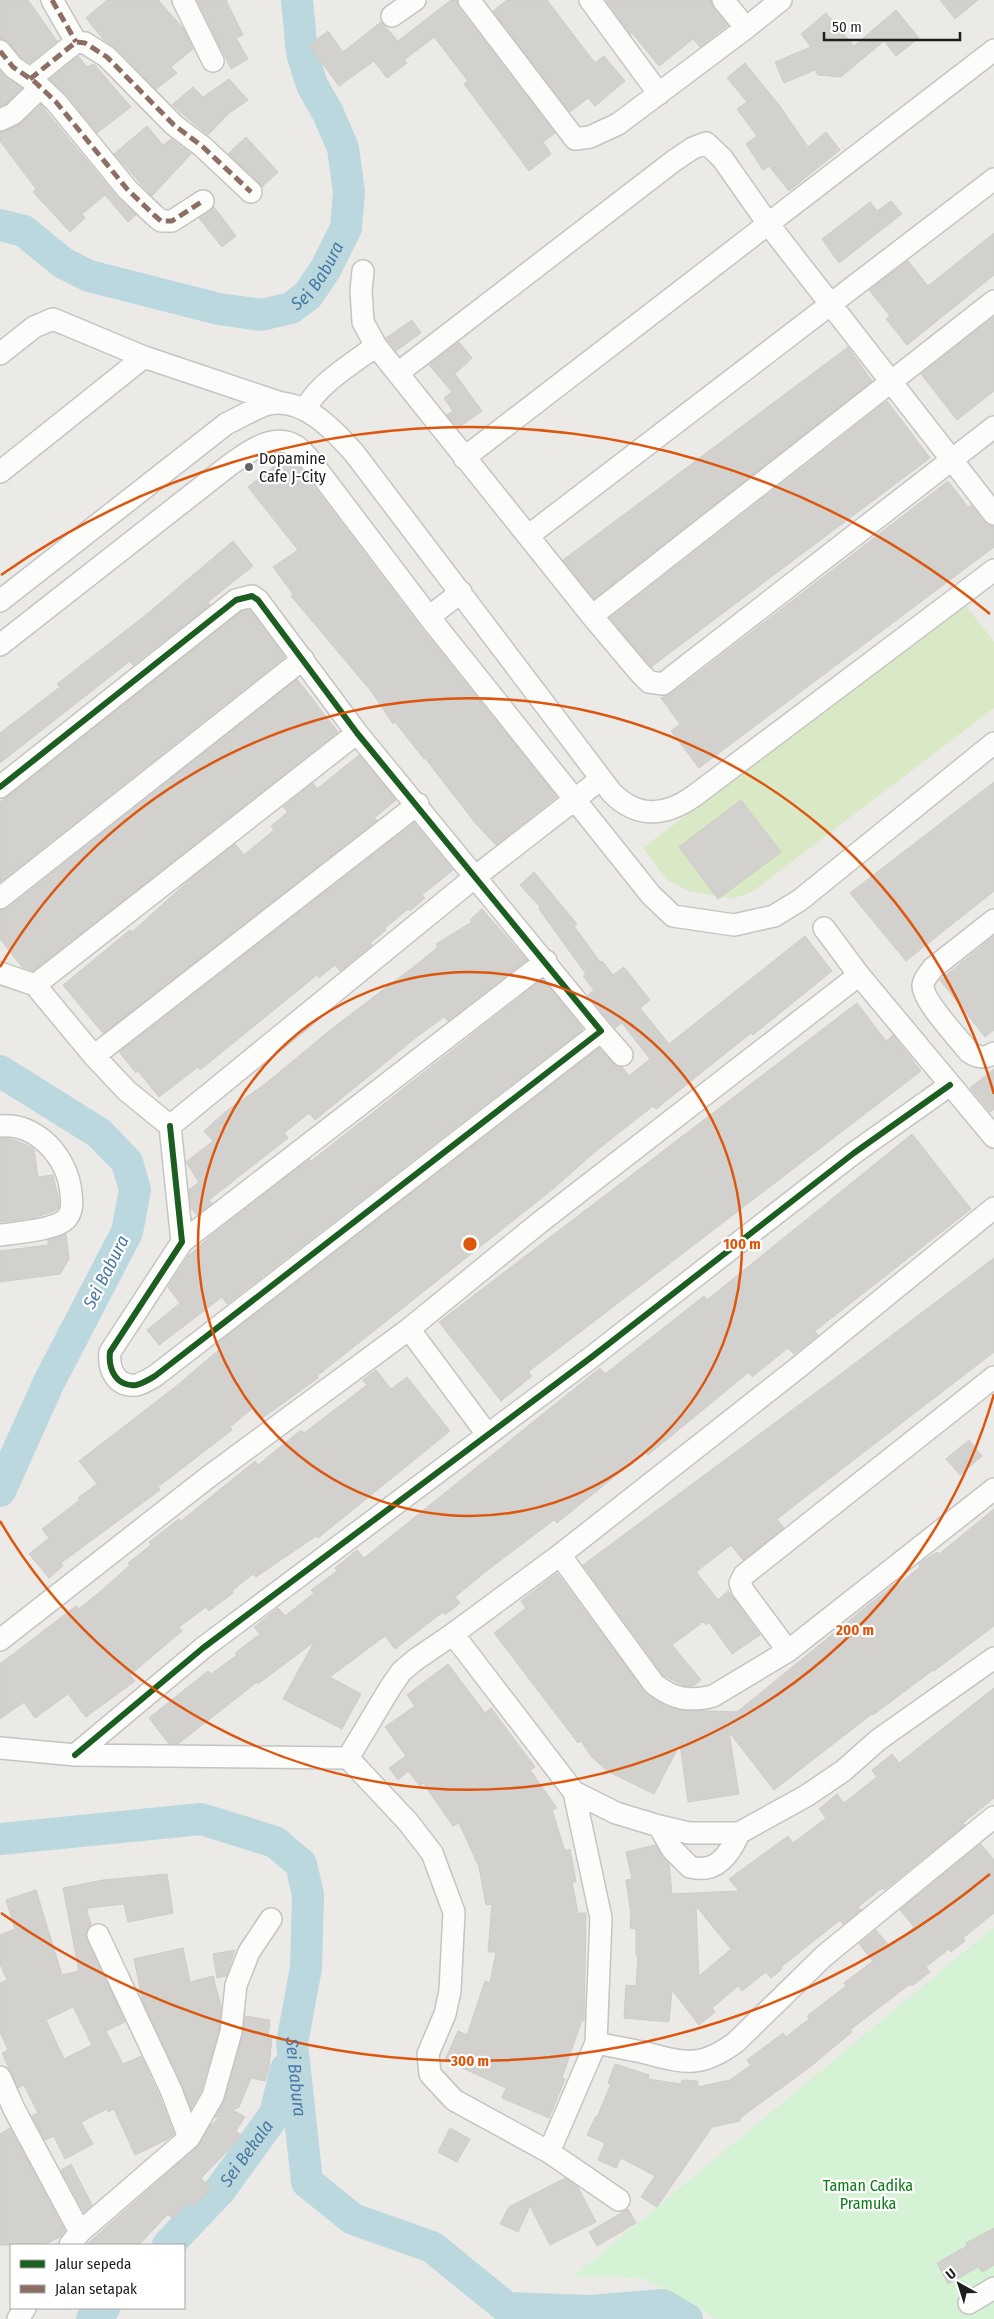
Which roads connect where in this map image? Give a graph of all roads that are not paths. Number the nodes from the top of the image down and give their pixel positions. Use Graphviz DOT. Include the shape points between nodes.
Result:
graph roads {
  1 [pos="52,0"];
  2 [pos="183,0"];
  3 [pos="415,0"];
  4 [pos="469,0"];
  5 [pos="590,0"];
  6 [pos="723,0"];
  7 [pos="781,0"];
  8 [pos="392,16"];
  9 [pos="746,28"];
  10 [pos="76,42"];
  11 [pos="994,50"];
  12 [pos="0,51"];
  13 [pos="213,61"];
  14 [pos="35,84"];
  15 [pos="660,94"];
  16 [pos="0,120"];
  17 [pos="994,179"];
  18 [pos="251,192"];
  19 [pos="203,201"];
  20 [pos="769,225"];
  21 [pos="363,271"];
  22 [pos="994,301"];
  23 [pos="832,304"];
  24 [pos="376,346"];
  25 [pos="0,354"];
  26 [pos="144,356"];
  27 [pos="398,373"];
  28 [pos="892,380"];
  29 [pos="286,405"];
  30 [pos="306,410"];
  31 [pos="994,426"];
  32 [pos="464,458"];
  33 [pos="951,459"];
  34 [pos="0,472"];
  35 [pos="994,514"];
  36 [pos="528,536"];
  37 [pos="52,561"];
  38 [pos="994,570"];
  39 [pos="74,587"];
  40 [pos="460,592"];
  41 [pos="0,601"];
  42 [pos="592,616"];
  43 [pos="429,617"];
  44 [pos="0,645"];
  45 [pos="303,660"];
  46 [pos="357,733"];
  47 [pos="994,743"];
  48 [pos="601,779"];
  49 [pos="0,787"];
  50 [pos="576,800"];
  51 [pos="418,804"];
  52 [pos="475,878"];
  53 [pos="0,898"];
  54 [pos="994,920"];
  55 [pos="824,928"];
  56 [pos="546,961"];
  57 [pos="0,973"];
  58 [pos="859,975"];
  59 [pos="36,985"];
  60 [pos="601,1031"];
  61 [pos="994,1052"];
  62 [pos="622,1055"];
  63 [pos="94,1056"];
  64 [pos="950,1085"];
  65 [pos="0,1126"];
  66 [pos="170,1126"];
  67 [pos="994,1137"];
  68 [pos="994,1208"];
  69 [pos="0,1235"];
  70 [pos="182,1242"];
  71 [pos="410,1329"];
  72 [pos="994,1378"];
  73 [pos="487,1434"];
  74 [pos="994,1489"];
  75 [pos="560,1555"];
  76 [pos="453,1634"];
  77 [pos="0,1640"];
  78 [pos="788,1651"];
  79 [pos="994,1658"];
  80 [pos="0,1748"];
  81 [pos="75,1755"];
  82 [pos="348,1758"];
  83 [pos="574,1792"];
  84 [pos="994,1817"];
  85 [pos="659,1826"];
  86 [pos="739,1833"];
  87 [pos="271,1919"];
  88 [pos="98,1935"];
  89 [pos="596,2043"];
  90 [pos="0,2077"];
  91 [pos="189,2138"];
  92 [pos="550,2152"];
  93 [pos="619,2200"];
  94 [pos="75,2238"];
  95 [pos="994,2288"];
  96 [pos="968,2303"];
  1 -- 10 [label="street"];
  2 -- 13 [label="street"];
  3 -- 8 [label="street"];
  4 -- 15 [label="street" via="575,139 590,137 618,124"];
  5 -- 15 [label="street"];
  6 -- 9 [label="street"];
  7 -- 9 [label="street"];
  9 -- 15 [label="street"];
  10 -- 14 [label="street"];
  10 -- 18 [label="street" via="81,41 107,57 174,125"];
  11 -- 20 [label="street"];
  12 -- 14 [label="street" via="13,67"];
  14 -- 16 [label="street" via="13,114"];
  14 -- 19 [label="street" via="56,102 127,189 161,220 172,222"];
  17 -- 23 [label="street"];
  20 -- 23 [label="street"];
  20 -- 27 [label="street" via="714,149 706,143 692,148"];
  20 -- 32 [label="street"];
  21 -- 24 [label="street" via="363,322"];
  22 -- 28 [label="street"];
  23 -- 28 [label="street"];
  23 -- 36 [label="street"];
  24 -- 27 [label="street"];
  24 -- 30 [label="street" via="312,398"];
  25 -- 26 [label="street" via="34,327 53,319"];
  26 -- 29 [label="street"];
  26 -- 34 [label="street"];
  27 -- 32 [label="street"];
  28 -- 33 [label="street"];
  28 -- 42 [label="street"];
  29 -- 30 [label="street"];
  29 -- 37 [label="street" via="266,405 226,424"];
  30 -- 40 [label="street" via="332,428 356,454"];
  31 -- 33 [label="street"];
  32 -- 36 [label="street"];
  33 -- 35 [label="street"];
  33 -- 42 [label="street" via="670,679 650,690 649,682"];
  36 -- 42 [label="street"];
  37 -- 39 [label="street"];
  37 -- 41 [label="street"];
  38 -- 48 [label="street" via="681,806 664,811 634,810 621,802"];
  39 -- 43 [label="street" via="236,460 269,442 282,441 297,447 310,460"];
  39 -- 44 [label="street"];
  40 -- 43 [label="street"];
  40 -- 48 [label="street"];
  43 -- 50 [label="street"];
  45 -- 46 [label="street"];
  45 -- 49 [label="street" via="258,600 246,596"];
  45 -- 53 [label="street"];
  46 -- 51 [label="street"];
  46 -- 59 [label="street"];
  47 -- 50 [label="street" via="800,900 774,916 734,925 673,916 651,895"];
  48 -- 50 [label="street"];
  50 -- 52 [label="street"];
  51 -- 52 [label="street"];
  51 -- 63 [label="street"];
  52 -- 56 [label="street"];
  52 -- 66 [label="street"];
  54 -- 61 [label="street" via="933,968 923,986 927,998 969,1052 978,1057"];
  55 -- 58 [label="street"];
  56 -- 60 [label="street"];
  56 -- 70 [label="street"];
  57 -- 59 [label="street"];
  58 -- 64 [label="street"];
  58 -- 71 [label="street" via="539,1222"];
  59 -- 63 [label="street"];
  60 -- 62 [label="street"];
  60 -- 70 [label="street" via="155,1376 137,1385 117,1380 109,1364 110,1352"];
  63 -- 66 [label="street" via="127,1091"];
  64 -- 67 [label="street"];
  64 -- 73 [label="street" via="854,1152 593,1356"];
  65 -- 69 [label="street" via="9,1125 34,1133 60,1158 70,1183 73,1206 66,1220"];
  66 -- 70 [label="street"];
  68 -- 75 [label="street"];
  71 -- 73 [label="street"];
  71 -- 77 [label="street" via="207,1478"];
  72 -- 78 [label="street" via="744,1576 740,1583 742,1589"];
  73 -- 81 [label="street" via="203,1648"];
  74 -- 78 [label="street"];
  75 -- 76 [label="street"];
  75 -- 78 [label="street" via="654,1684 674,1696 694,1700 712,1696"];
  76 -- 82 [label="street" via="401,1672"];
  76 -- 83 [label="street"];
  79 -- 86 [label="street" via="878,1740 843,1771 806,1796"];
  80 -- 81 [label="street"];
  81 -- 82 [label="street"];
  82 -- 92 [label="street" via="408,1822 432,1853 454,1912 450,1990 446,2014 428,2054 430,2074 454,2100"];
  83 -- 85 [label="street" via="616,1813"];
  83 -- 89 [label="street" via="601,1918"];
  84 -- 89 [label="street" via="824,1956 724,2052 699,2061 682,2062"];
  85 -- 86 [label="street" via="689,1833"];
  85 -- 86 [label="street" via="672,1849 690,1867 707,1868 719,1862 734,1847"];
  87 -- 91 [label="street" via="249,1952 236,1985 231,2032 213,2096"];
  88 -- 91 [label="street" via="171,2090"];
  89 -- 92 [label="street"];
  90 -- 94 [label="street"];
  91 -- 94 [label="street"];
  92 -- 93 [label="street"];
  95 -- 96 [label="street"];
}
